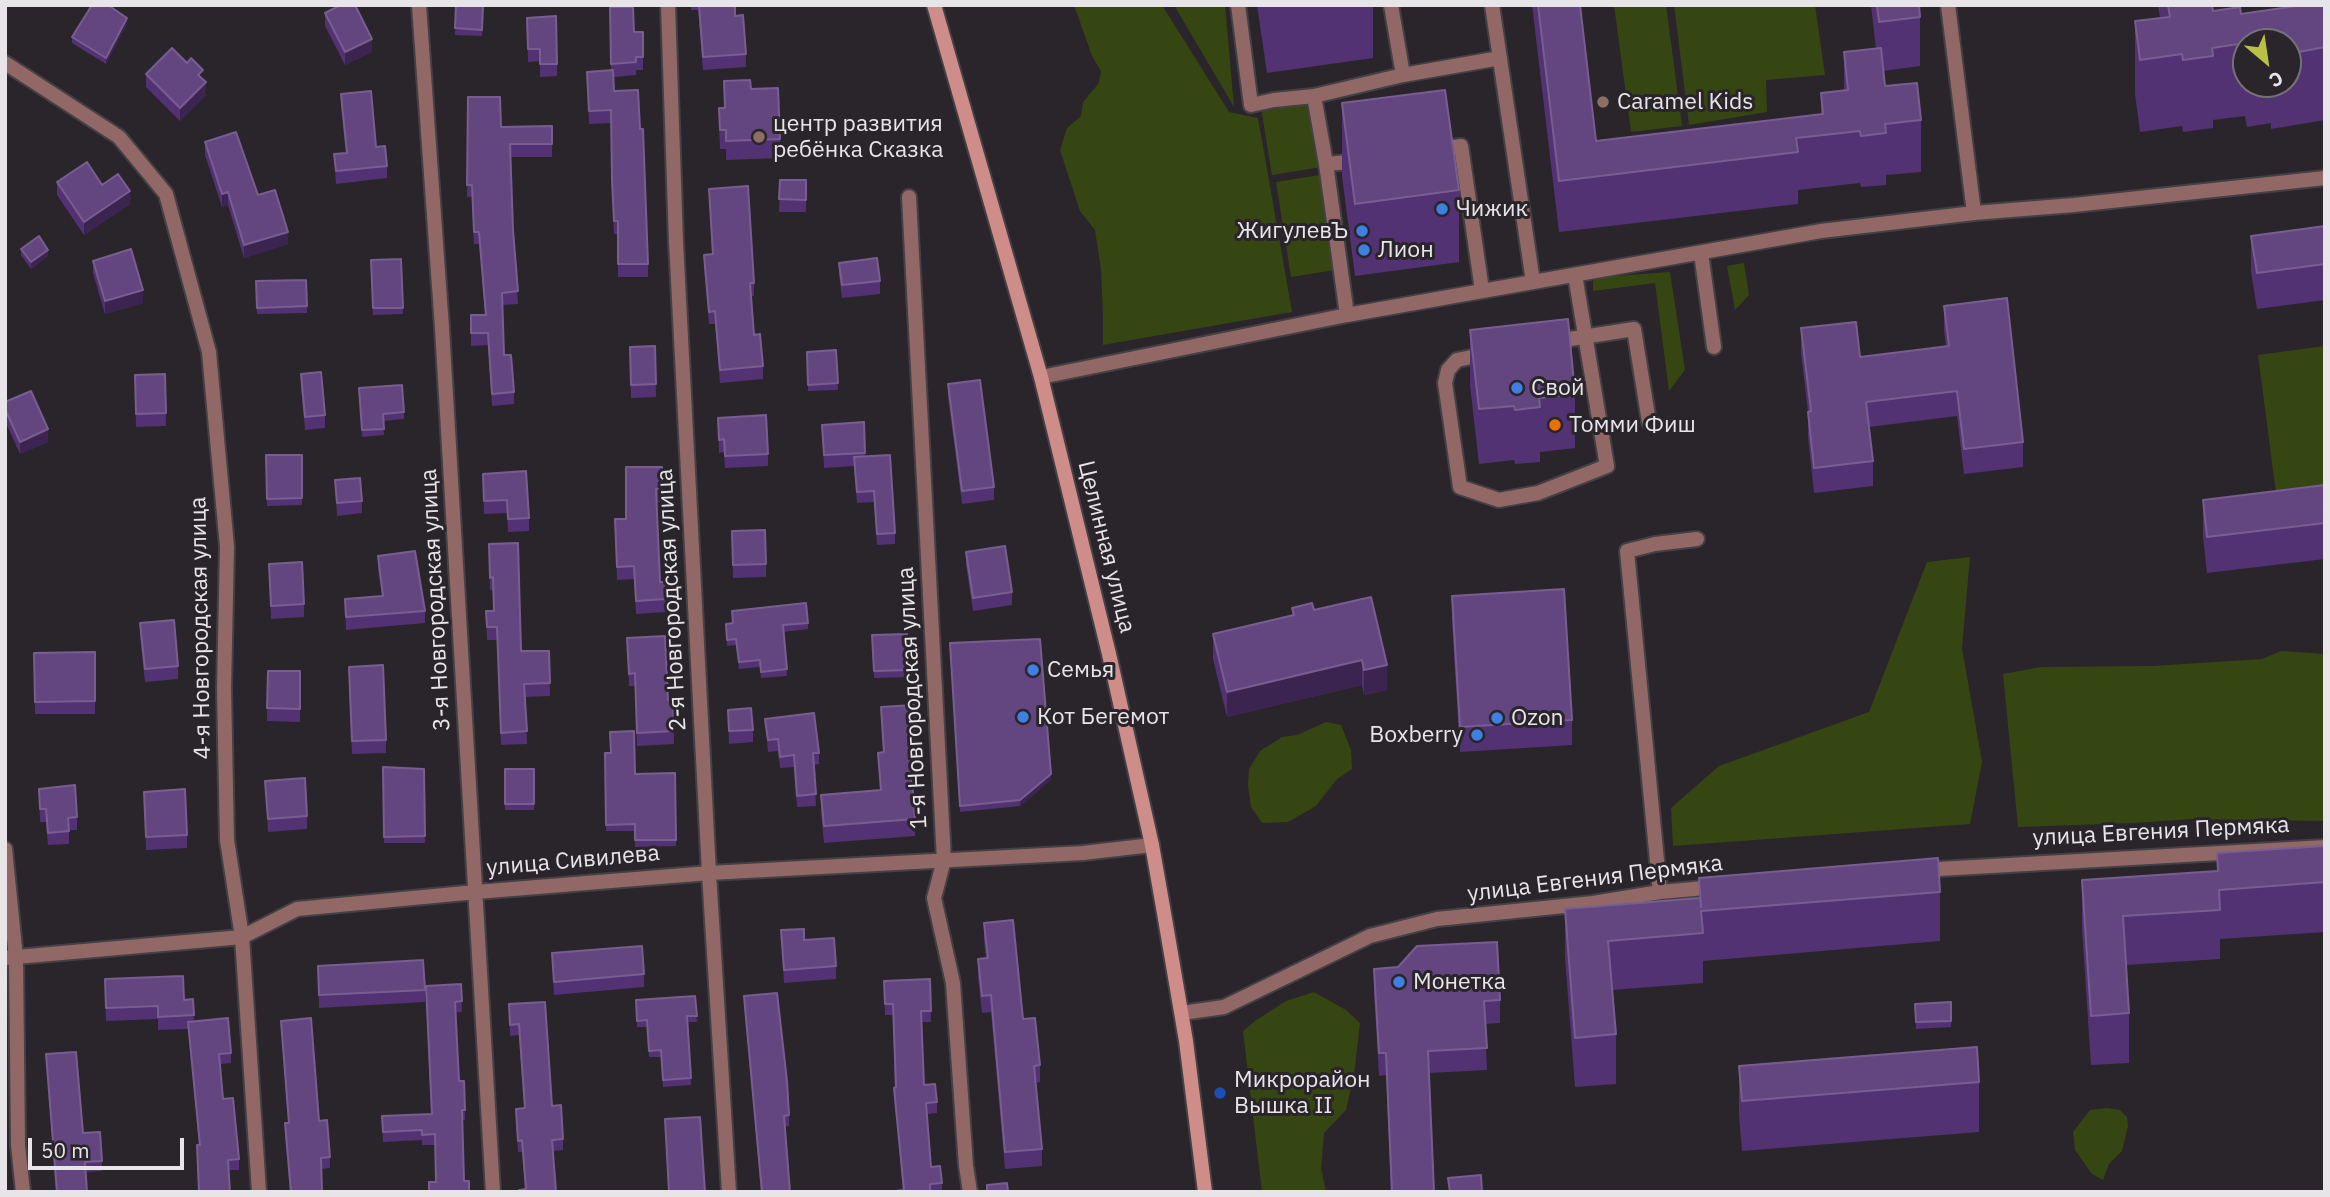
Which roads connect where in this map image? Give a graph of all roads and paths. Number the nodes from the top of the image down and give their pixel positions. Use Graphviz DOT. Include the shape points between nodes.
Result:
graph roads {
  1 [pos="419,5"];
  2 [pos="668,5"];
  3 [pos="934,5"];
  4 [pos="1238,5"];
  5 [pos="1391,5"];
  6 [pos="1492,5"];
  7 [pos="1948,5"];
  8 [pos="1500,58"];
  9 [pos="5,63"];
  10 [pos="1403,75"];
  11 [pos="1314,96"];
  12 [pos="1422,152"];
  13 [pos="1369,159"];
  14 [pos="1326,164"];
  15 [pos="2325,178"];
  16 [pos="909,197"];
  17 [pos="1974,212"];
  18 [pos="1701,253"];
  19 [pos="1575,275"];
  20 [pos="1533,282"];
  21 [pos="1482,290"];
  22 [pos="1347,315"];
  23 [pos="1585,335"];
  24 [pos="1535,345"];
  25 [pos="1714,347"];
  26 [pos="1498,352"];
  27 [pos="1041,377"];
  28 [pos="1650,422"];
  29 [pos="1697,539"];
  30 [pos="1152,845"];
  31 [pos="2325,847"];
  32 [pos="5,849"];
  33 [pos="944,860"];
  34 [pos="1907,871"];
  35 [pos="709,873"];
  36 [pos="1727,886"];
  37 [pos="476,892"];
  38 [pos="1660,892"];
  39 [pos="242,937"];
  40 [pos="11,958"];
  41 [pos="1182,1013"];
  42 [pos="23,1192"];
  43 [pos="259,1192"];
  44 [pos="493,1192"];
  45 [pos="729,1192"];
  46 [pos="971,1192"];
  47 [pos="1205,1192"];
  1 -- 37 [label="street, 3-я Новгородская улица"];
  2 -- 35 [label="street, 2-я Новгородская улица"];
  3 -- 27 [label="main road, Целинная улица"];
  4 -- 11 [label="street" via="1251,104"];
  5 -- 10 [label="street"];
  6 -- 8 [label="street"];
  7 -- 17 [label="street"];
  8 -- 10 [label="street"];
  8 -- 20 [label="street"];
  9 -- 39 [label="street, 4-я Новгородская улица" via="119,137 166,194 209,352 227,547 227,840"];
  10 -- 11 [label="street"];
  11 -- 14 [label="street"];
  12 -- 21 [label="street" via="1461,146"];
  13 -- 14 [label="street"];
  14 -- 22 [label="street"];
  15 -- 17 [label="street"];
  16 -- 33 [label="street, 1-я Новгородская улица"];
  17 -- 18 [label="street" via="1821,231"];
  18 -- 19 [label="street"];
  18 -- 25 [label="street"];
  19 -- 20 [label="street"];
  19 -- 23 [label="street"];
  20 -- 21 [label="street"];
  21 -- 22 [label="street"];
  22 -- 27 [label="street"];
  23 -- 24 [label="street"];
  23 -- 26 [label="street" via="1607,466 1538,493 1499,500 1460,487 1445,383 1457,360"];
  23 -- 28 [label="street" via="1634,329"];
  27 -- 30 [label="main road, Целинная улица"];
  29 -- 38 [label="street" via="1627,551"];
  30 -- 33 [label="street, улица Сивилева"];
  30 -- 41 [label="main road, Целинная улица"];
  31 -- 34 [label="street, улица Евгения Пермяка"];
  32 -- 40 [label="street"];
  33 -- 35 [label="street, улица Сивилева"];
  33 -- 46 [label="street, 1-я Новгородская улица" via="934,898 953,983"];
  35 -- 37 [label="street, улица Сивилева"];
  35 -- 45 [label="street, 2-я Новгородская улица"];
  36 -- 38 [label="street, улица Евгения Пермяка"];
  37 -- 39 [label="street, улица Сивилева" via="297,909"];
  37 -- 44 [label="street, 3-я Новгородская улица"];
  38 -- 41 [label="street, улица Евгения Пермяка" via="1437,919 1370,936 1224,1007"];
  39 -- 40 [label="street, улица Сивилева"];
  39 -- 43 [label="street, 4-я Новгородская улица"];
  40 -- 42 [label="street"];
  41 -- 47 [label="main road, Целинная улица"];
}
